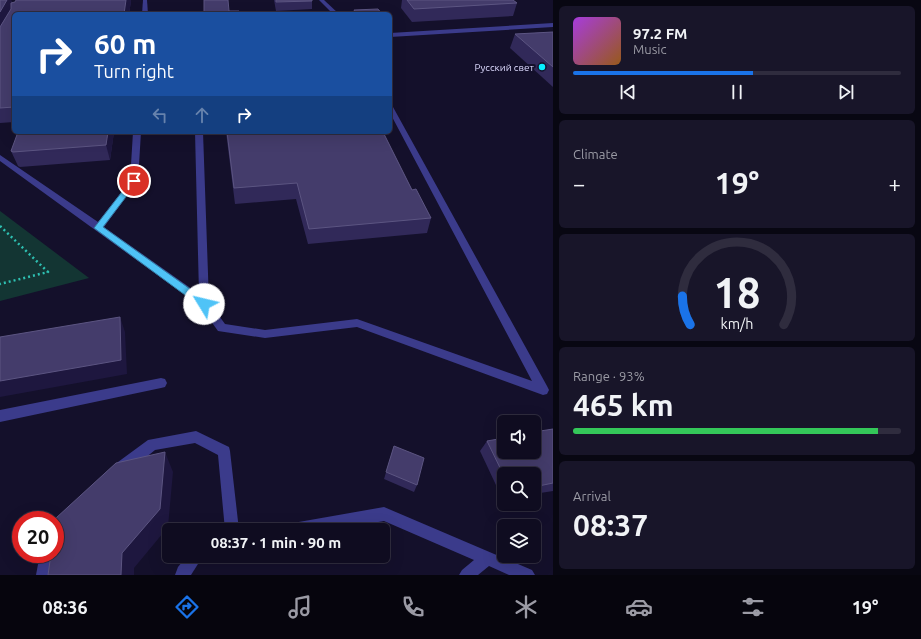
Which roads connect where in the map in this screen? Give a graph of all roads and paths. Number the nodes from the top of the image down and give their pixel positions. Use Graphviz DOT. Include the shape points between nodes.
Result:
graph roads {
  1 [pos="146,0"];
  2 [pos="321,0"];
  3 [pos="145,12"];
  4 [pos="334,12"];
  5 [pos="553,25"];
  6 [pos="392,35"];
  7 [pos="392,111"];
  8 [pos="137,134"];
  9 [pos="199,134"];
  10 [pos="0,158"];
  11 [pos="0,226"];
  12 [pos="98,228"];
  13 [pos="0,284"];
  14 [pos="204,304"];
  15 [pos="161,383"];
  16 [pos="0,416"];
  17 [pos="116,472"];
  18 [pos="231,523"];
  19 [pos="333,523"];
  20 [pos="487,558"];
  21 [pos="46,563"];
  22 [pos="190,563"];
  23 [pos="44,575"];
  24 [pos="183,575"];
  25 [pos="467,575"];
  26 [pos="527,575"];
  1 -- 3 [label="lane"];
  2 -- 4 [label="lane"];
  5 -- 6 [label="lane"];
  7 -- 14 [label="lane" via="543,390 357,323 265,334 222,328"];
  8 -- 12 [label="lane" via="134,181"];
  9 -- 14 [label="lane"];
  10 -- 12 [label="lane"];
  11 -- 13 [label="path" via="48,272"];
  12 -- 14 [label="lane"];
  15 -- 16 [label="lane"];
  17 -- 18 [label="lane" via="152,444 196,436 224,451"];
  19 -- 20 [label="lane" via="384,514"];
  20 -- 25 [label="lane"];
  20 -- 26 [label="lane"];
  21 -- 23 [label="lane"];
  22 -- 24 [label="lane"];
}
